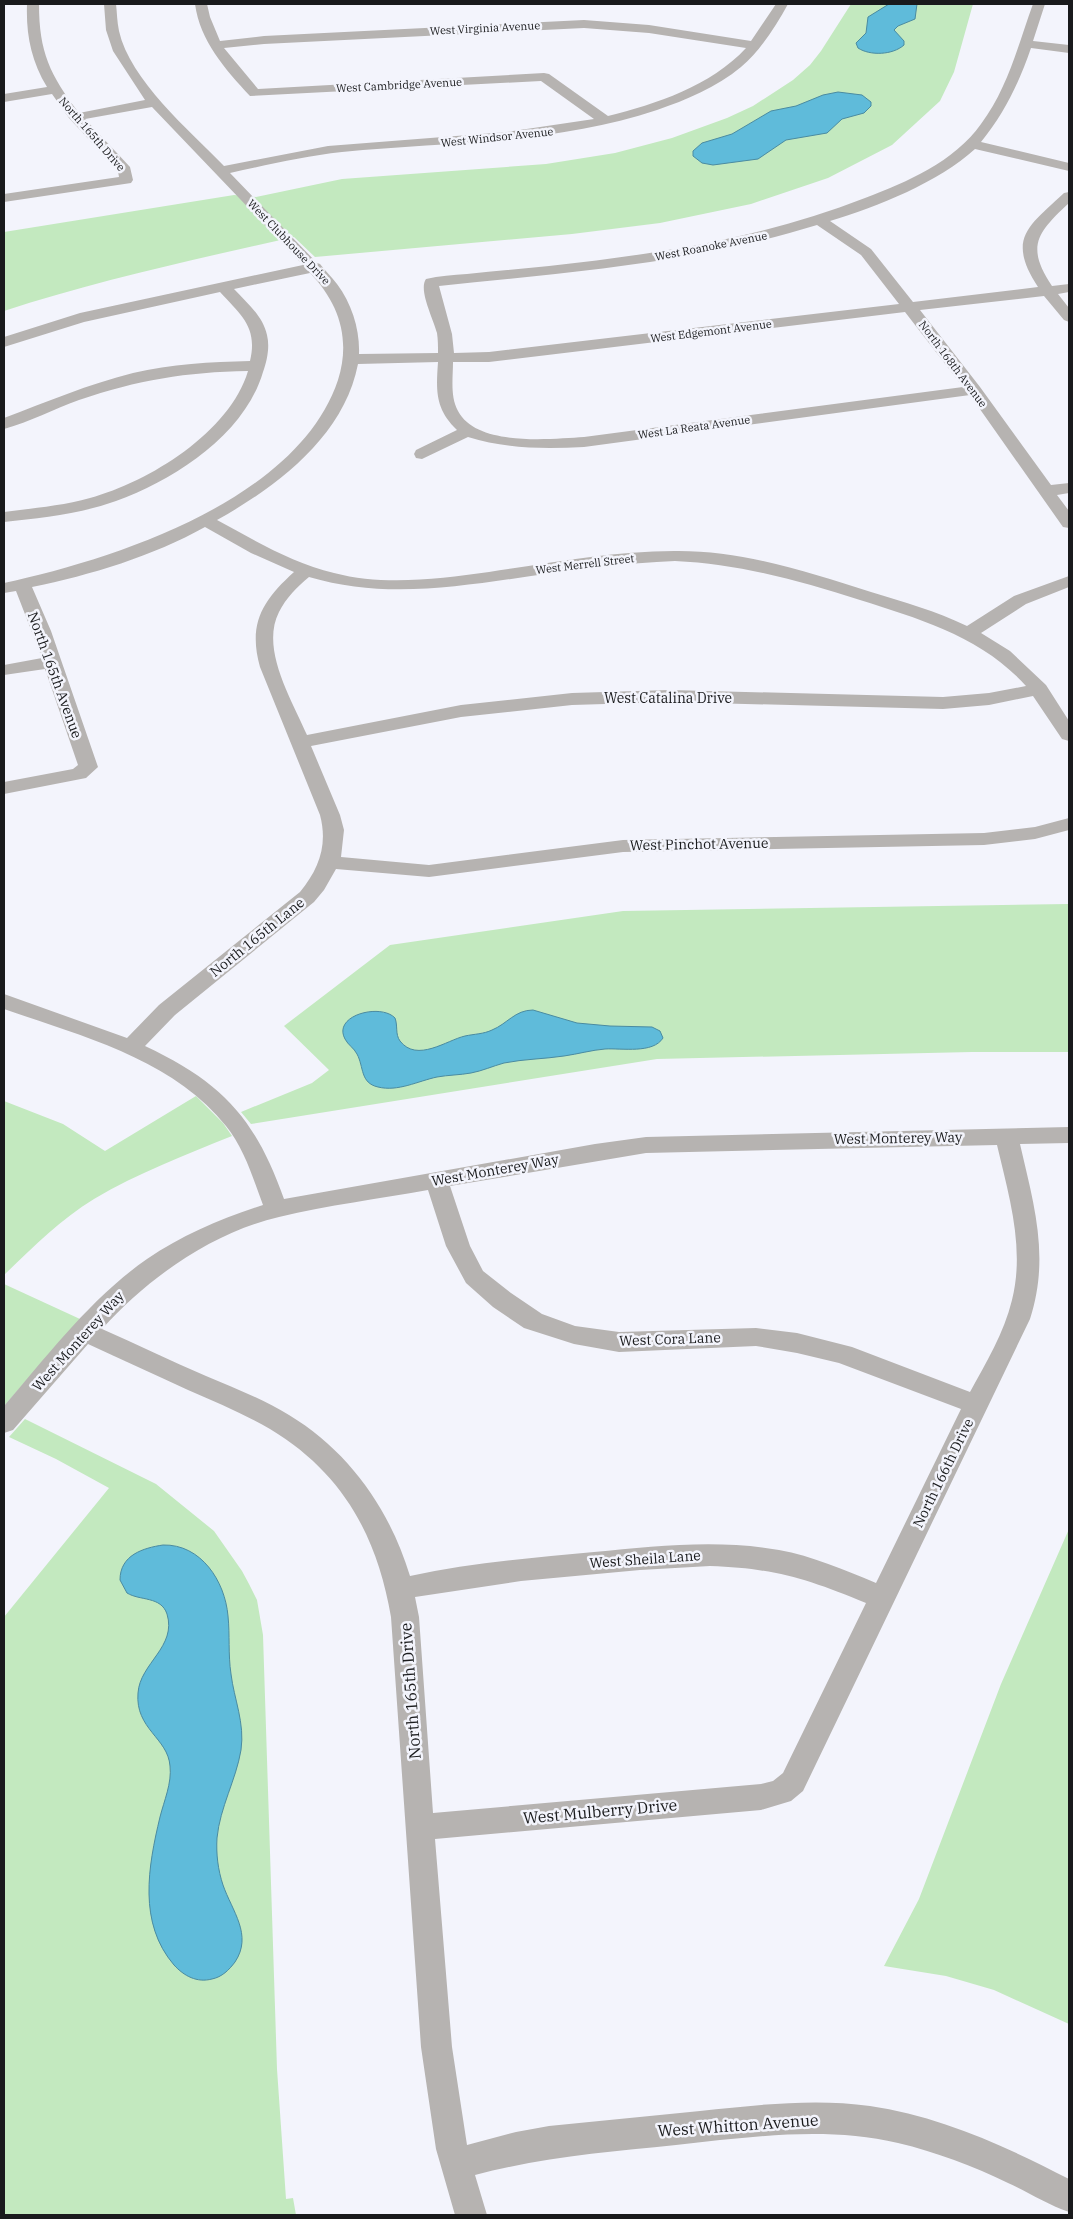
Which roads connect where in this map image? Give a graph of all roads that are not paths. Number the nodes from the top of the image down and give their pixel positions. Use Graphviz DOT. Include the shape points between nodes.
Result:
graph roads {
  1 [pos="33,4"];
  2 [pos="110,4"];
  3 [pos="202,4"];
  4 [pos="782,4"];
  5 [pos="1038,4"];
  6 [pos="1025,44"];
  7 [pos="215,45"];
  8 [pos="754,45"];
  9 [pos="1069,49"];
  10 [pos="55,90"];
  11 [pos="4,98"];
  12 [pos="155,102"];
  13 [pos="77,117"];
  14 [pos="606,121"];
  15 [pos="972,144"];
  16 [pos="1069,167"];
  17 [pos="220,171"];
  18 [pos="1069,196"];
  19 [pos="4,198"];
  20 [pos="820,221"];
  21 [pos="314,267"];
  22 [pos="224,288"];
  23 [pos="1069,288"];
  24 [pos="1048,290"];
  25 [pos="910,307"];
  26 [pos="1069,317"];
  27 [pos="4,342"];
  28 [pos="444,358"];
  29 [pos="351,359"];
  30 [pos="258,366"];
  31 [pos="974,390"];
  32 [pos="4,424"];
  33 [pos="467,431"];
  34 [pos="422,454"];
  35 [pos="1069,488"];
  36 [pos="1045,491"];
  37 [pos="4,517"];
  38 [pos="205,520"];
  39 [pos="1069,523"];
  40 [pos="305,571"];
  41 [pos="1069,581"];
  42 [pos="13,586"];
  43 [pos="968,633"];
  44 [pos="52,662"];
  45 [pos="4,670"];
  46 [pos="1039,689"];
  47 [pos="1069,734"];
  48 [pos="300,742"];
  49 [pos="4,788"];
  50 [pos="1069,824"];
  51 [pos="330,862"];
  52 [pos="4,1001"];
  53 [pos="130,1048"];
  54 [pos="1006,1135"];
  55 [pos="1069,1135"];
  56 [pos="437,1181"];
  57 [pos="276,1209"];
  58 [pos="84,1332"];
  59 [pos="976,1404"];
  60 [pos="4,1424"];
  61 [pos="402,1589"];
  62 [pos="883,1598"];
  63 [pos="781,1792"];
  64 [pos="419,1827"];
  65 [pos="456,2164"];
  66 [pos="1069,2196"];
  67 [pos="471,2215"];
  1 -- 10 [label="street, North 165th Drive" via="32,32 36,54"];
  2 -- 12 [label="street, West Clubhouse Drive" via="112,30 119,51 130,71"];
  3 -- 7 [label="street"];
  4 -- 8 [label="street"];
  5 -- 6 [label="street, West Roanoke Avenue"];
  6 -- 9 [label="street"];
  6 -- 15 [label="street, West Roanoke Avenue" via="1007,95"];
  7 -- 8 [label="street, West Virginia Avenue" via="584,24 649,28"];
  7 -- 14 [label="street, West Cambridge Avenue" via="227,64 255,93 544,77"];
  8 -- 14 [label="street, West Windsor Avenue" via="732,68 696,89 645,110"];
  10 -- 11 [label="street"];
  10 -- 13 [label="street, North 165th Drive"];
  12 -- 13 [label="street"];
  12 -- 17 [label="street, West Clubhouse Drive"];
  13 -- 19 [label="street, North 165th Drive" via="125,170 126,180"];
  14 -- 17 [label="street, West Windsor Avenue" via="507,138 322,151"];
  15 -- 16 [label="street"];
  15 -- 20 [label="street, West Roanoke Avenue" via="913,183"];
  17 -- 21 [label="street, West Clubhouse Drive"];
  18 -- 24 [label="street" via="1036,228 1028,246 1035,271"];
  20 -- 25 [label="street, North 168th Avenue" via="866,252"];
  20 -- 28 [label="street, West Roanoke Avenue" via="700,250 431,282 446,341"];
  21 -- 22 [label="street"];
  21 -- 29 [label="street, West Clubhouse Drive" via="331,286 345,313 351,339"];
  22 -- 27 [label="street" via="80,318"];
  22 -- 30 [label="street" via="255,324 260,341"];
  23 -- 24 [label="street, West Edgemont Avenue"];
  24 -- 25 [label="street, West Edgemont Avenue"];
  24 -- 26 [label="street"];
  25 -- 28 [label="street, West Edgemont Avenue" via="532,353"];
  25 -- 31 [label="street, North 168th Avenue"];
  28 -- 29 [label="street, West Edgemont Avenue"];
  28 -- 33 [label="street" via="449,407"];
  29 -- 38 [label="street, West Clubhouse Drive" via="336,404 302,450 255,490"];
  30 -- 32 [label="street" via="202,366 136,377"];
  30 -- 37 [label="street" via="251,386 231,416 202,444 160,473 97,502"];
  31 -- 33 [label="street, West La Reata Avenue" via="584,442 534,445 495,441"];
  31 -- 36 [label="street, North 168th Avenue"];
  33 -- 34 [label="street"];
  35 -- 36 [label="street"];
  36 -- 39 [label="street, North 168th Avenue"];
  38 -- 40 [label="street, West Merrell Street"];
  38 -- 42 [label="street, West Clubhouse Drive" via="113,559"];
  40 -- 43 [label="street, West Merrell Street" via="358,583 425,585 647,556 703,556 786,571 912,610"];
  40 -- 48 [label="street, North 165th Lane" via="270,609 262,642"];
  41 -- 43 [label="street" via="1020,600"];
  42 -- 44 [label="street, North 165th Avenue" via="42,631"];
  43 -- 46 [label="street, West Merrell Street" via="1006,656"];
  44 -- 45 [label="street"];
  44 -- 49 [label="street, North 165th Avenue" via="88,766 79,774"];
  46 -- 47 [label="street, West Merrell Street"];
  46 -- 48 [label="street, West Catalina Drive" via="989,699 943,703 670,696 572,699 461,711"];
  48 -- 51 [label="street, North 165th Lane" via="334,830"];
  50 -- 51 [label="street, West Pinchot Avenue" via="1035,833 984,839 623,846 429,871"];
  51 -- 53 [label="street, North 165th Lane" via="317,885 301,902 167,1010"];
  52 -- 53 [label="street"];
  53 -- 57 [label="street" via="184,1076 228,1111 253,1150"];
  54 -- 55 [label="street, West Monterey Way"];
  54 -- 56 [label="street, West Monterey Way" via="646,1145"];
  54 -- 59 [label="street, North 166th Drive" via="1025,1216 1029,1252 1027,1285 1015,1326"];
  56 -- 57 [label="street, West Monterey Way"];
  56 -- 59 [label="street, West Cora Lane" via="458,1246 474,1276 533,1321 574,1335 619,1342 756,1337 797,1343 843,1354"];
  57 -- 58 [label="street, West Monterey Way" via="220,1229 176,1252 119,1294"];
  58 -- 60 [label="street, West Monterey Way"];
  58 -- 61 [label="street, North 165th Drive" via="260,1411 315,1448 346,1478 374,1518 387,1544"];
  59 -- 62 [label="street, North 166th Drive"];
  61 -- 62 [label="street, West Sheila Lane" via="488,1572 666,1556 726,1555 780,1561 826,1574"];
  61 -- 64 [label="street, North 165th Drive"];
  62 -- 63 [label="street, North 166th Drive" via="793,1782"];
  63 -- 64 [label="street, West Mulberry Drive" via="761,1797"];
  64 -- 65 [label="street, North 165th Drive" via="436,2050"];
  65 -- 66 [label="street, West Whitton Avenue" via="549,2142 764,2120 817,2118 869,2122 954,2142"];
  65 -- 67 [label="street, North 165th Drive"];
}
